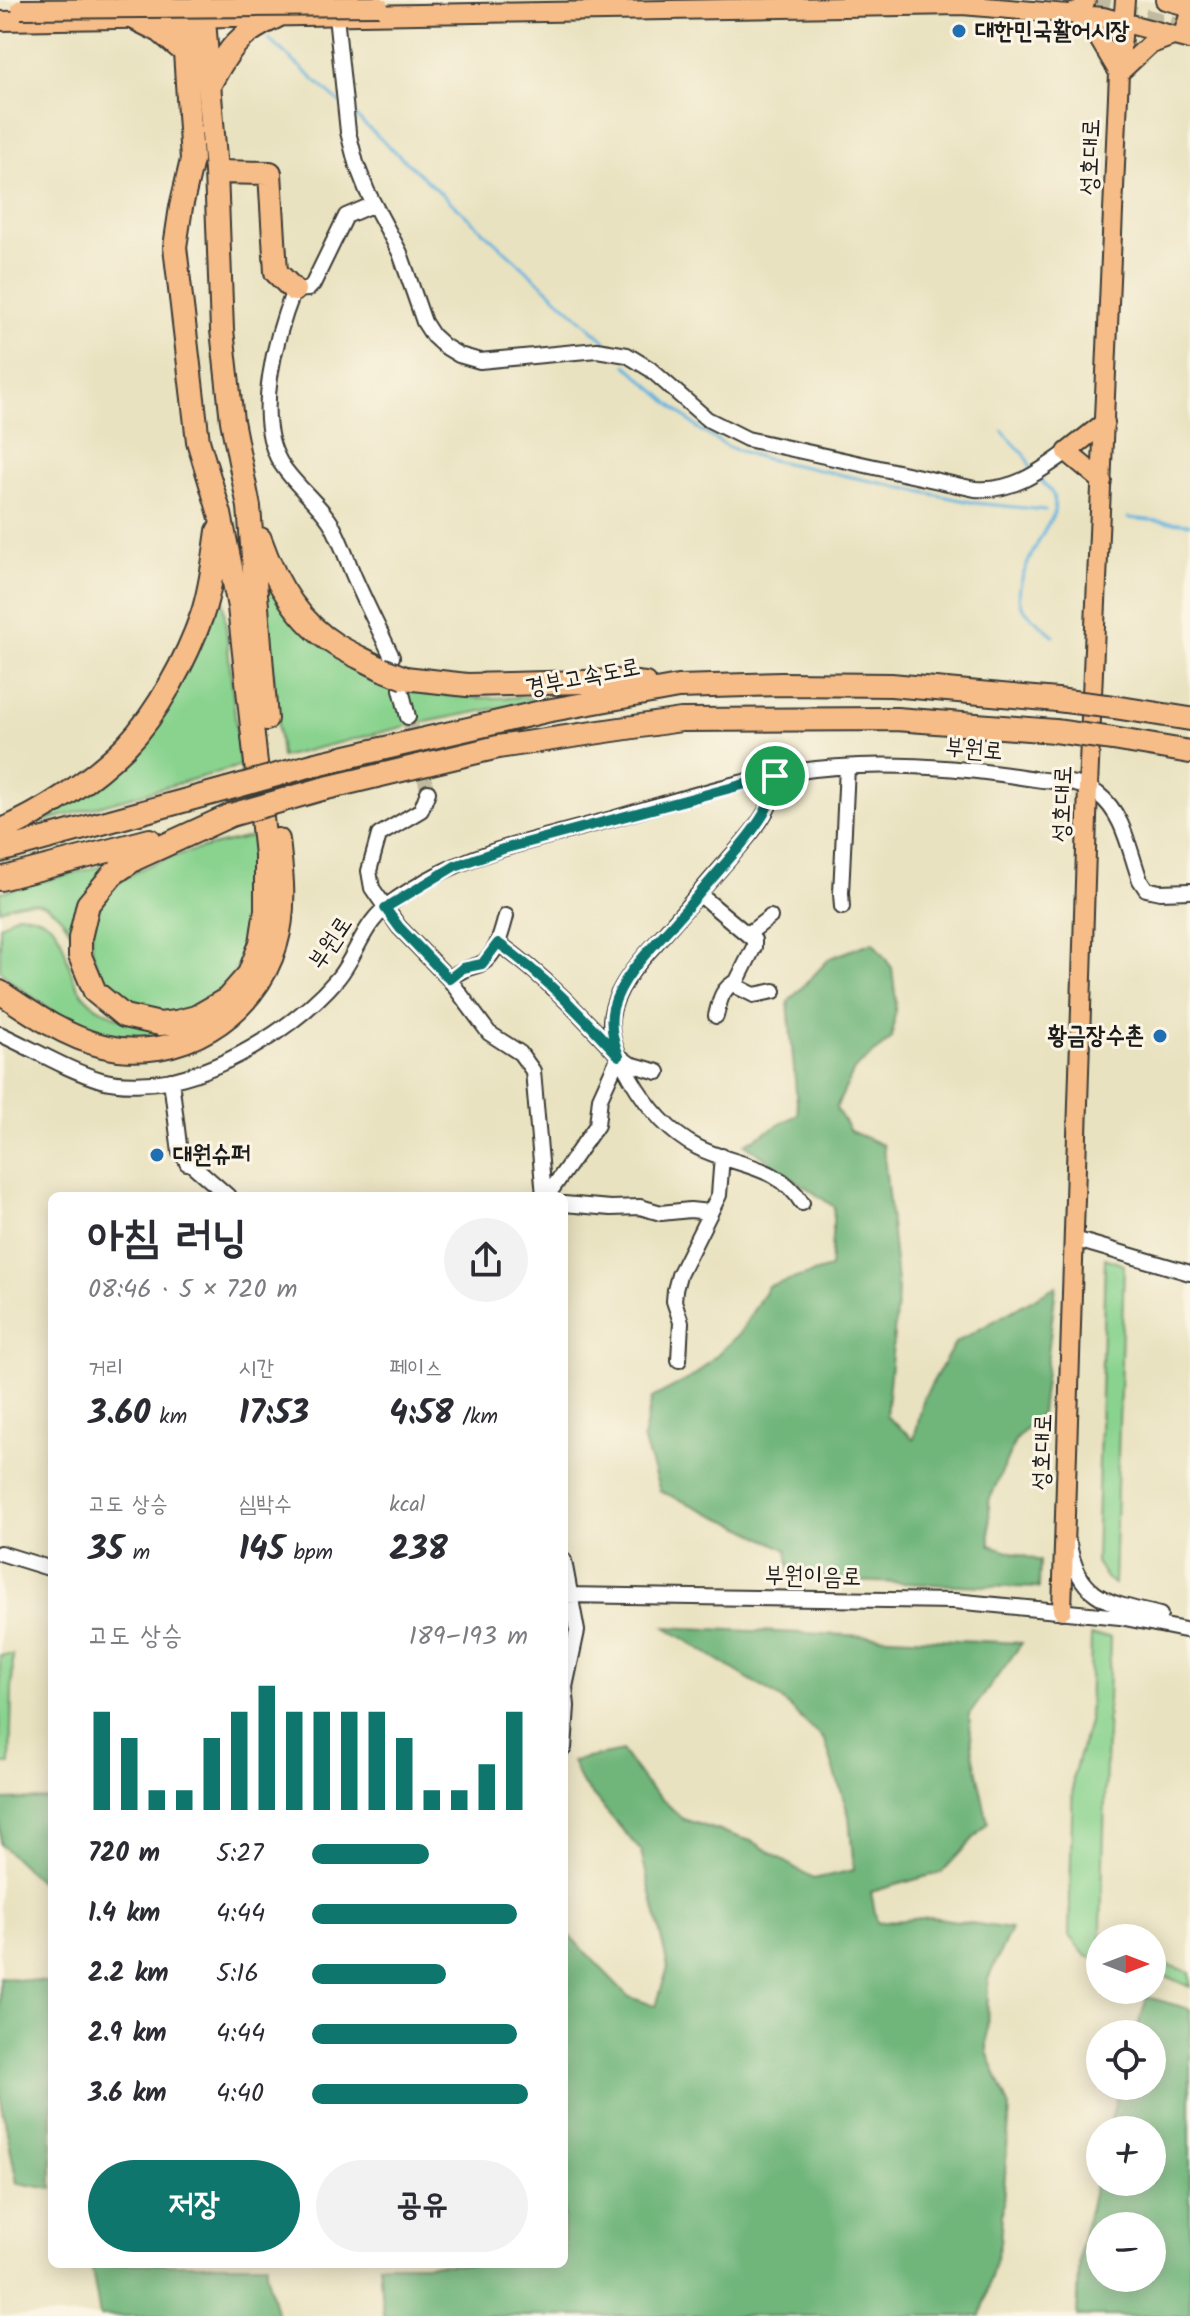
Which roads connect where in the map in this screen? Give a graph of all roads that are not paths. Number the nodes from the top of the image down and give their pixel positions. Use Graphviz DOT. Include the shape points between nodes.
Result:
graph roads {
  1 [pos="712,0"];
  2 [pos="1125,0"];
  3 [pos="1178,4"];
  4 [pos="1080,6"];
  5 [pos="0,9"];
  6 [pos="194,10"];
  7 [pos="336,16"];
  8 [pos="276,17"];
  9 [pos="136,19"];
  10 [pos="0,21"];
  11 [pos="1123,22"];
  12 [pos="1185,39"];
  13 [pos="185,52"];
  14 [pos="1119,73"];
  15 [pos="210,84"];
  16 [pos="216,172"];
  17 [pos="374,204"];
  18 [pos="294,290"];
  19 [pos="1105,422"];
  20 [pos="1067,452"];
  21 [pos="1102,481"];
  22 [pos="249,507"];
  23 [pos="220,514"];
  24 [pos="387,663"];
  25 [pos="403,684"];
  26 [pos="678,687"];
  27 [pos="408,717"];
  28 [pos="1190,719"];
  29 [pos="1190,752"];
  30 [pos="847,767"];
  31 [pos="775,776"];
  32 [pos="1088,787"];
  33 [pos="428,792"];
  34 [pos="231,815"];
  35 [pos="0,831"];
  36 [pos="0,851"];
  37 [pos="0,879"];
  38 [pos="1190,891"];
  39 [pos="699,894"];
  40 [pos="842,907"];
  41 [pos="385,908"];
  42 [pos="506,916"];
  43 [pos="770,917"];
  44 [pos="748,934"];
  45 [pos="498,943"];
  46 [pos="449,979"];
  47 [pos="737,981"];
  48 [pos="774,991"];
  49 [pos="0,992"];
  50 [pos="716,1016"];
  51 [pos="0,1034"];
  52 [pos="619,1056"];
  53 [pos="658,1072"];
  54 [pos="171,1080"];
  55 [pos="722,1156"];
  56 [pos="223,1192"];
  57 [pos="545,1192"];
  58 [pos="548,1192"];
  59 [pos="802,1203"];
  60 [pos="568,1204"];
  61 [pos="710,1212"];
  62 [pos="1074,1239"];
  63 [pos="1190,1273"];
  64 [pos="679,1360"];
  65 [pos="1065,1518"];
  66 [pos="0,1553"];
  67 [pos="48,1568"];
  68 [pos="568,1595"];
  69 [pos="1062,1610"];
  70 [pos="1190,1629"];
  71 [pos="568,1673"];
  1 -- 5 [label="main road, bridge"];
  2 -- 11 [label="main road, 성호대로"];
  3 -- 12 [label="main road"];
  4 -- 7 [label="main road"];
  4 -- 11 [label="main road"];
  4 -- 14 [label="main road"];
  6 -- 8 [label="main road"];
  6 -- 9 [label="main road"];
  6 -- 13 [label="highway"];
  6 -- 15 [label="highway"];
  7 -- 8 [label="main road"];
  7 -- 17 [label="street" via="356,163"];
  8 -- 15 [label="highway" via="240,37"];
  9 -- 10 [label="main road"];
  9 -- 13 [label="highway"];
  11 -- 12 [label="main road"];
  11 -- 14 [label="main road, 성호대로"];
  12 -- 14 [label="main road" via="1149,45"];
  13 -- 23 [label="highway" via="192,160 175,247 198,441"];
  14 -- 19 [label="main road, 성호대로"];
  15 -- 16 [label="highway"];
  16 -- 18 [label="highway" via="270,173 276,272"];
  16 -- 22 [label="highway" via="222,330"];
  17 -- 18 [label="street" via="346,216 313,284"];
  17 -- 20 [label="street" via="400,253 424,322 433,336 459,355 480,361 597,350 627,355 707,419 747,439 975,489 1004,488"];
  18 -- 24 [label="street" via="271,363 271,433 278,459 330,522"];
  19 -- 20 [label="main road"];
  19 -- 21 [label="main road, 성호대로"];
  20 -- 21 [label="main road"];
  21 -- 32 [label="main road, 성호대로"];
  22 -- 24 [label="highway" via="269,565 298,611 333,644"];
  22 -- 49 [label="highway" via="283,881 281,922 267,967 230,1017 171,1046 104,1046 68,1033"];
  23 -- 34 [label="highway" via="239,607 266,855 261,943 242,982 227,999 196,1017 160,1024 124,1016 95,992 80,956 88,904 113,874 135,859"];
  23 -- 35 [label="highway" via="203,613 181,666 152,712 126,745 54,803"];
  24 -- 25 [label="highway, bridge"];
  25 -- 26 [label="highway" via="619,681"];
  25 -- 27 [label="street"];
  26 -- 28 [label="highway, 경부고속도로, bridge" via="891,685"];
  26 -- 36 [label="highway, 경부고속도로, bridge" via="316,764"];
  29 -- 34 [label="highway, bridge" via="1055,731 896,719 681,720 498,747"];
  30 -- 31 [label="street, 부원로"];
  30 -- 32 [label="street, 부원로" via="925,768"];
  30 -- 40 [label="street"];
  31 -- 39 [label="street" via="775,792 764,814"];
  31 -- 41 [label="street, 부원로" via="503,849 455,866"];
  32 -- 38 [label="street" via="1120,820 1146,889"];
  32 -- 62 [label="main road, 성호대로"];
  33 -- 41 [label="street" via="421,810 379,835 376,843 369,871"];
  34 -- 37 [label="highway"];
  39 -- 44 [label="street"];
  39 -- 52 [label="street" via="622,988 611,1021"];
  41 -- 46 [label="street"];
  41 -- 54 [label="street, 부원로" via="316,1001 235,1056"];
  42 -- 45 [label="street"];
  43 -- 44 [label="street"];
  44 -- 47 [label="street" via="754,947"];
  45 -- 46 [label="street" via="482,964 463,968"];
  45 -- 52 [label="street" via="556,989"];
  46 -- 57 [label="street" via="489,1033 520,1053 533,1071"];
  47 -- 48 [label="street" via="754,995"];
  47 -- 50 [label="street" via="721,993"];
  51 -- 54 [label="street, 부원로" via="102,1080"];
  52 -- 53 [label="street"];
  52 -- 55 [label="street" via="651,1110 681,1137"];
  52 -- 58 [label="street" via="600,1098 597,1125"];
  54 -- 56 [label="street" via="180,1153"];
  55 -- 59 [label="street" via="774,1176"];
  55 -- 61 [label="street" via="719,1195"];
  60 -- 61 [label="street"];
  61 -- 64 [label="street" via="675,1290 681,1322"];
  62 -- 63 [label="street"];
  62 -- 65 [label="main road, 성호대로"];
  65 -- 69 [label="main road, 성호대로"];
  65 -- 70 [label="street" via="1072,1558 1087,1587 1102,1600 1170,1618"];
  66 -- 67 [label="street"];
  68 -- 69 [label="street, 부원이음로" via="954,1601"];
  68 -- 71 [label="street" via="577,1631"];
  69 -- 70 [label="street, 부원이음로"];
}
